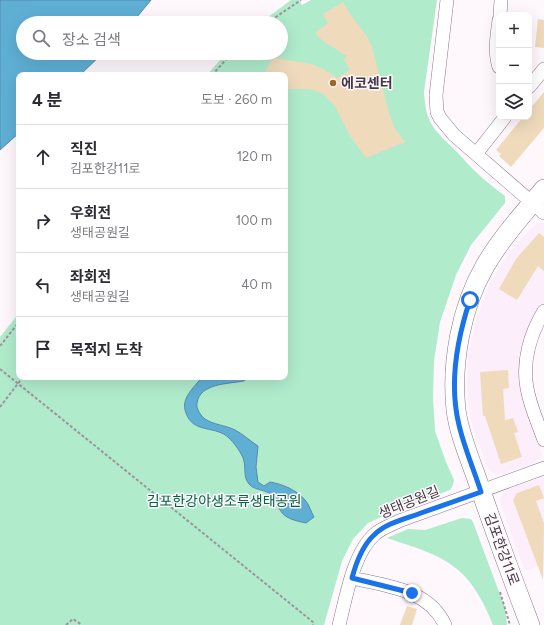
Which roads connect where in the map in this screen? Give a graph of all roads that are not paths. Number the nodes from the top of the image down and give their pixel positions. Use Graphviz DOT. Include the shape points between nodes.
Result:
graph roads {
  1 [pos="447,0"];
  2 [pos="501,0"];
  3 [pos="500,12"];
  4 [pos="544,69"];
  5 [pos="532,84"];
  6 [pos="503,120"];
  7 [pos="476,154"];
  8 [pos="544,189"];
  9 [pos="538,208"];
  10 [pos="544,311"];
  11 [pos="540,416"];
  12 [pos="544,440"];
  13 [pos="544,468"];
  14 [pos="481,492"];
  15 [pos="352,578"];
  16 [pos="339,625"];
  17 [pos="445,625"];
  18 [pos="530,625"];
  1 -- 7 [label="street" via="436,95 437,112 449,130"];
  2 -- 3 [label="street"];
  4 -- 5 [label="street"];
  6 -- 7 [label="street"];
  7 -- 9 [label="street"];
  8 -- 9 [label="main road, 김포한강11로"];
  9 -- 14 [label="main road, 김포한강11로" via="498,245 484,267 470,300 460,334 455,374 456,410"];
  10 -- 11 [label="street" via="535,328 526,366 527,387"];
  11 -- 12 [label="street"];
  13 -- 14 [label="street, 생태공원길"];
  14 -- 15 [label="street, 생태공원길" via="399,521 381,530 363,549"];
  14 -- 18 [label="main road, 김포한강11로"];
  15 -- 16 [label="street, 생태공원길"];
  15 -- 17 [label="street" via="403,590 419,597 432,605"];
}
